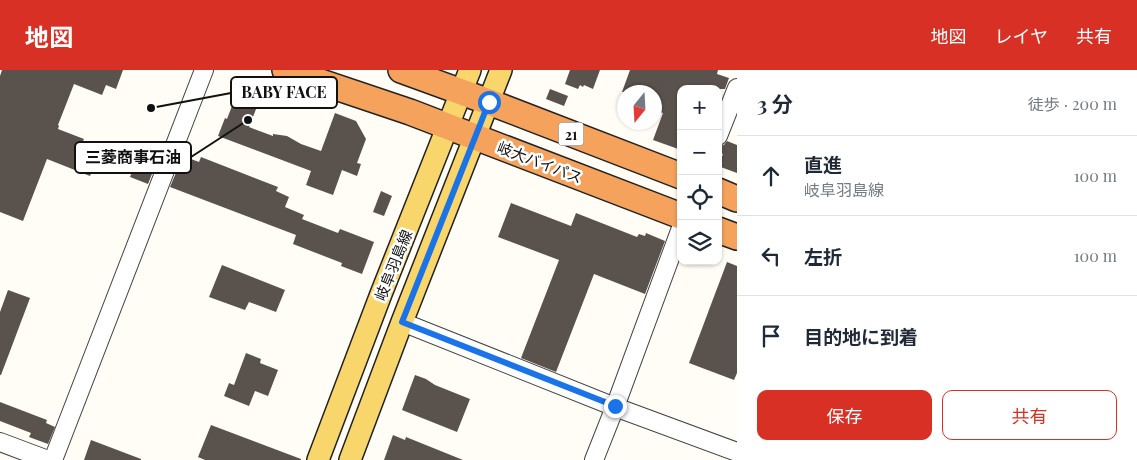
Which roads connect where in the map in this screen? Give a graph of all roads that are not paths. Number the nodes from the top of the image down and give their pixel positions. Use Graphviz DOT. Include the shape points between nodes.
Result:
graph roads {
  1 [pos="204,70"];
  2 [pos="285,70"];
  3 [pos="400,70"];
  4 [pos="501,70"];
  5 [pos="466,81"];
  6 [pos="737,88"];
  7 [pos="489,102"];
  8 [pos="448,126"];
  9 [pos="720,130"];
  10 [pos="476,137"];
  11 [pos="678,175"];
  12 [pos="722,193"];
  13 [pos="737,199"];
  14 [pos="677,214"];
  15 [pos="722,231"];
  16 [pos="737,237"];
  17 [pos="677,239"];
  18 [pos="402,322"];
  19 [pos="615,406"];
  20 [pos="0,442"];
  21 [pos="737,452"];
  22 [pos="48,460"];
  23 [pos="53,460"];
  24 [pos="318,460"];
  25 [pos="350,460"];
  26 [pos="594,460"];
  1 -- 23 [label="street"];
  2 -- 8 [label="highway, 岐大バイパス / 21"];
  3 -- 5 [label="highway, 21"];
  4 -- 7 [label="main road, 岐阜羽島線"];
  5 -- 7 [label="highway, 21"];
  5 -- 8 [label="main road, 岐阜羽島線"];
  6 -- 9 [label="street"];
  7 -- 10 [label="main road, 岐阜羽島線"];
  7 -- 11 [label="highway, 21"];
  8 -- 10 [label="highway, 岐大バイパス / 21"];
  8 -- 24 [label="main road, 岐阜羽島線"];
  10 -- 14 [label="highway, 岐大バイパス / 21"];
  10 -- 18 [label="main road, 岐阜羽島線"];
  12 -- 13 [label="highway"];
  15 -- 16 [label="highway"];
  17 -- 19 [label="street"];
  18 -- 19 [label="street"];
  18 -- 25 [label="main road, 岐阜羽島線"];
  19 -- 21 [label="street"];
  19 -- 26 [label="street"];
  20 -- 22 [label="street"];
}
